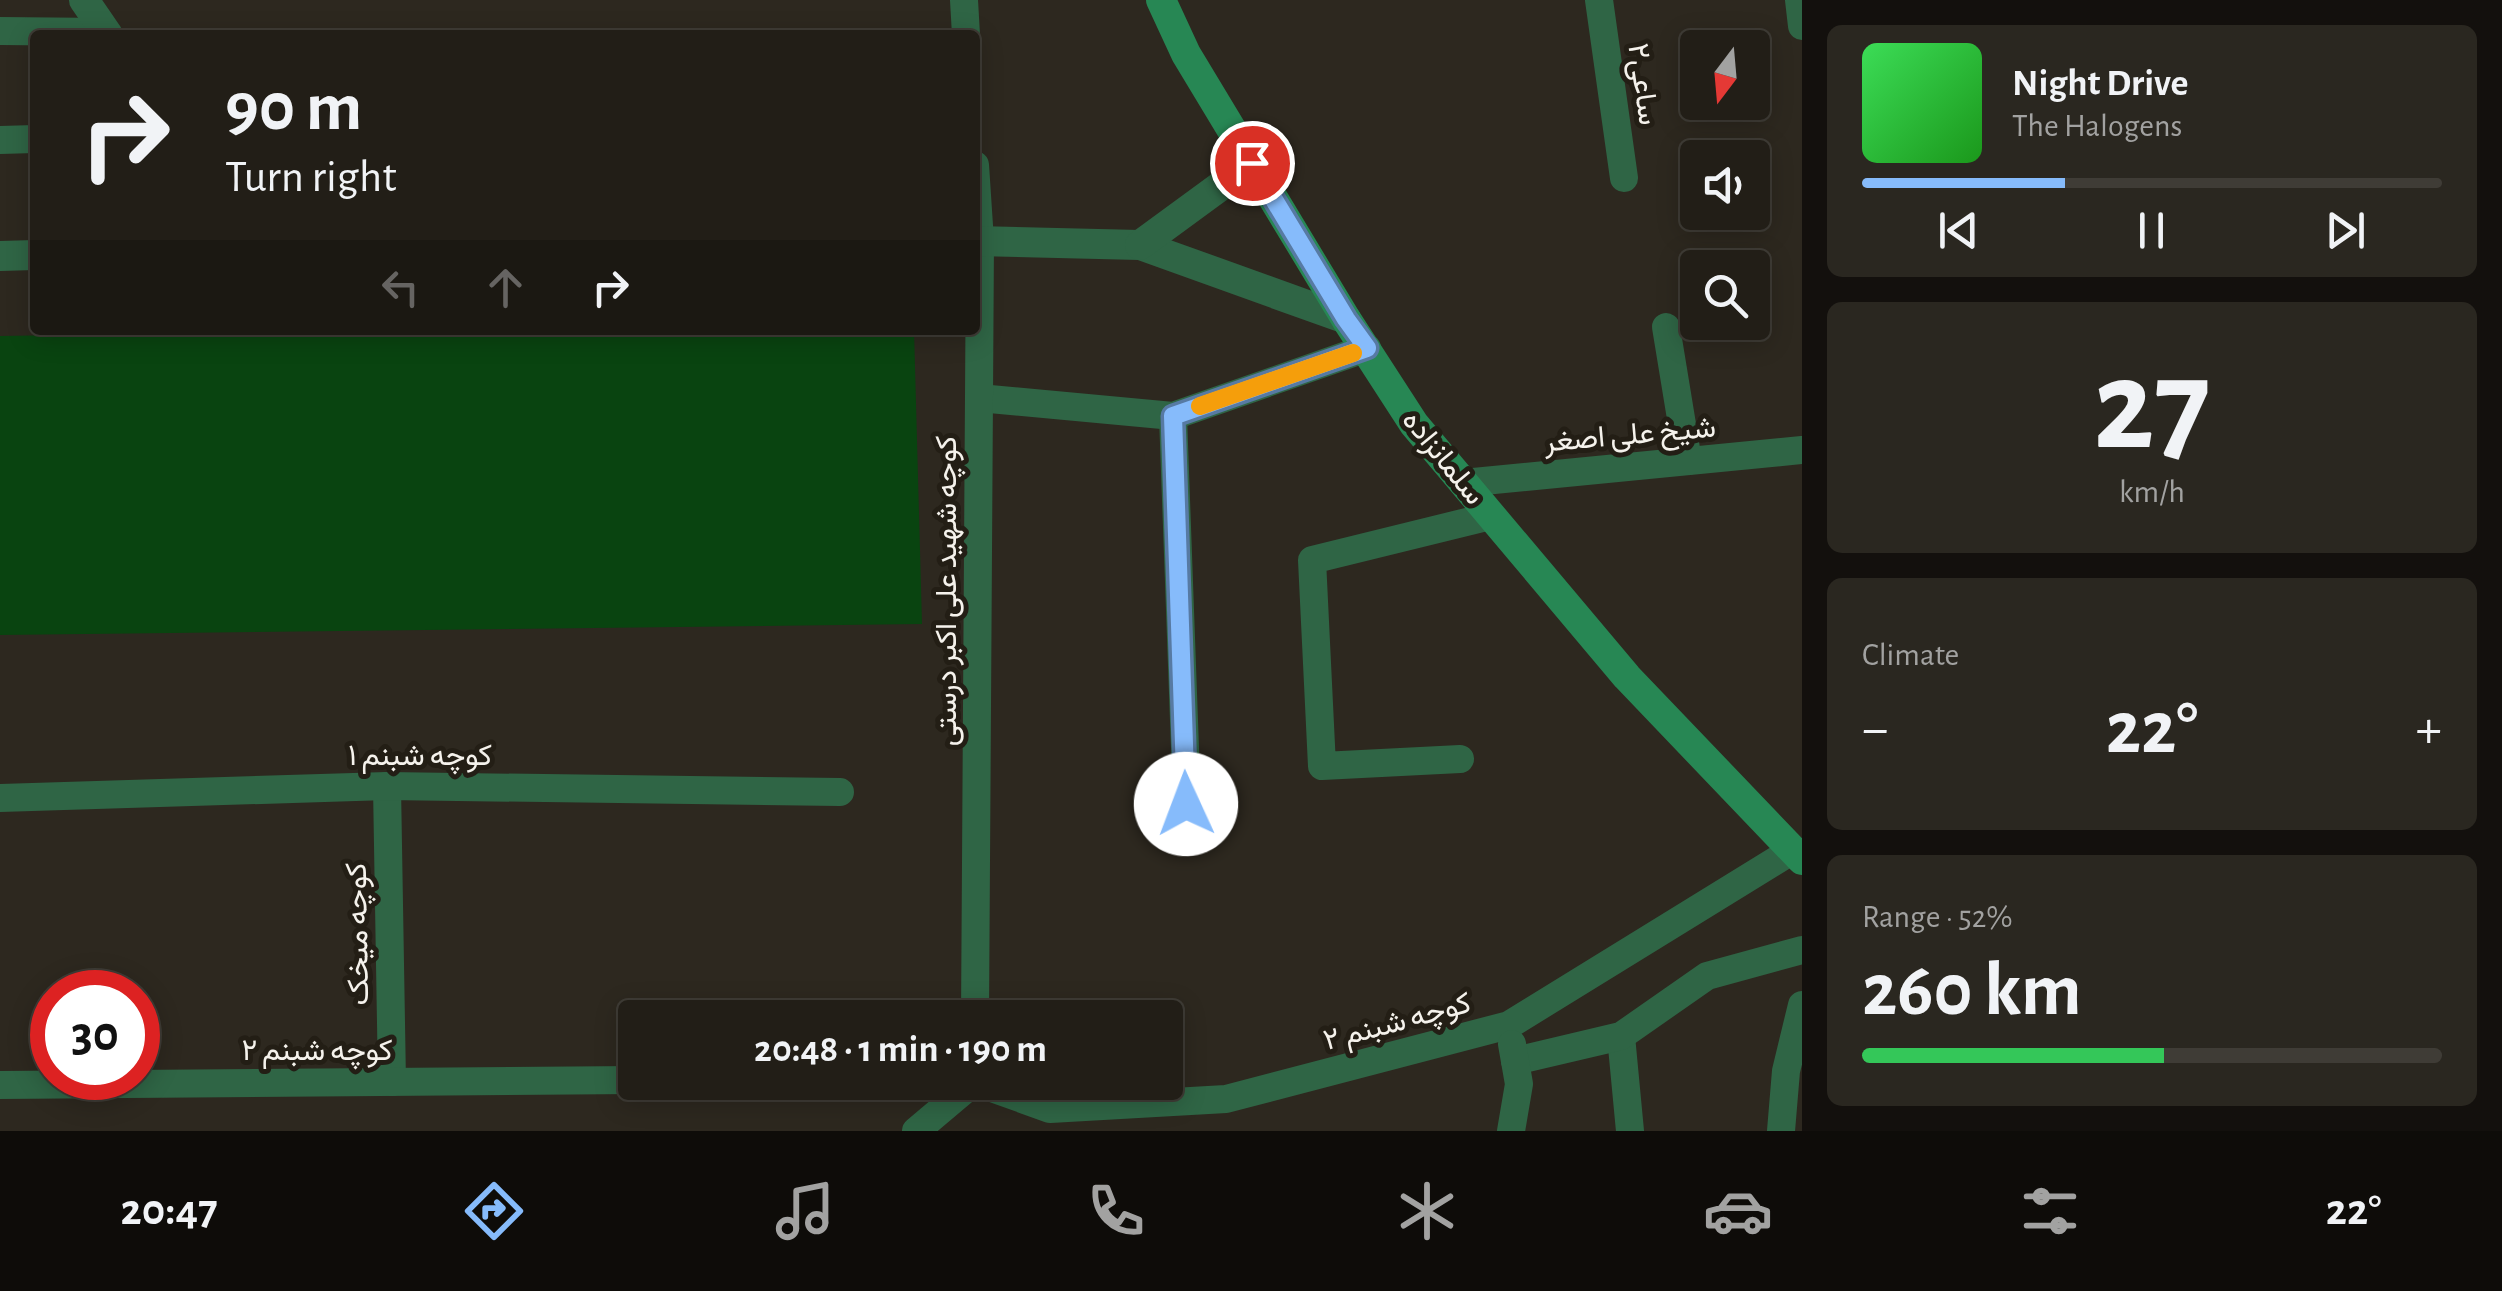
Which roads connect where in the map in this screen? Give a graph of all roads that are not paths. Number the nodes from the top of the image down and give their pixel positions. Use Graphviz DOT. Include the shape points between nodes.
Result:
graph roads {
  1 [pos="84,0"];
  2 [pos="964,0"];
  3 [pos="1599,0"];
  4 [pos="1799,0"];
  5 [pos="1166,1"];
  6 [pos="1802,26"];
  7 [pos="104,30"];
  8 [pos="966,30"];
  9 [pos="0,31"];
  10 [pos="30,32"];
  11 [pos="0,140"];
  12 [pos="30,140"];
  13 [pos="1252,163"];
  14 [pos="1624,178"];
  15 [pos="980,241"];
  16 [pos="1140,244"];
  17 [pos="0,256"];
  18 [pos="30,256"];
  19 [pos="1346,319"];
  20 [pos="1666,327"];
  21 [pos="979,335"];
  22 [pos="1367,348"];
  23 [pos="979,398"];
  24 [pos="1173,416"];
  25 [pos="1802,450"];
  26 [pos="1688,461"];
  27 [pos="1463,482"];
  28 [pos="1492,516"];
  29 [pos="1460,759"];
  30 [pos="387,786"];
  31 [pos="840,792"];
  32 [pos="0,798"];
  33 [pos="1186,804"];
  34 [pos="1798,855"];
  35 [pos="1802,950"];
  36 [pos="975,1000"];
  37 [pos="1802,1004"];
  38 [pos="1510,1025"];
  39 [pos="1621,1036"];
  40 [pos="1515,1061"];
  41 [pos="618,1080"];
  42 [pos="392,1082"];
  43 [pos="0,1085"];
  44 [pos="953,1100"];
  45 [pos="1013,1100"];
  46 [pos="1057,1120"];
  47 [pos="916,1131"];
  48 [pos="1511,1131"];
  49 [pos="1630,1131"];
  50 [pos="1780,1131"];
  1 -- 7 [label="street"];
  2 -- 8 [label="street"];
  3 -- 14 [label="street, ساعی۲"];
  4 -- 6 [label="street"];
  5 -- 13 [label="main road, سلمانزاده" via="1186,54"];
  9 -- 10 [label="street"];
  11 -- 12 [label="street"];
  13 -- 16 [label="street"];
  13 -- 19 [label="main road, سلمانزاده"];
  15 -- 16 [label="street"];
  16 -- 19 [label="street"];
  17 -- 18 [label="street"];
  19 -- 22 [label="main road, سلمانزاده"];
  20 -- 26 [label="street"];
  21 -- 23 [label="street, کوچه شهید علی اکبر درستی"];
  22 -- 24 [label="street"];
  22 -- 27 [label="main road, سلمانزاده" via="1414,424"];
  23 -- 24 [label="street"];
  23 -- 36 [label="street, کوچه شهید علی اکبر درستی"];
  24 -- 33 [label="street"];
  25 -- 26 [label="street, شیخ علی اصغر"];
  26 -- 27 [label="street, شیخ علی اصغر"];
  27 -- 28 [label="main road, سلمانزاده"];
  28 -- 29 [label="street" via="1312,560 1322,766"];
  28 -- 34 [label="main road, سلمانزاده" via="1626,677"];
  30 -- 31 [label="street, کوچه شبنم ۱"];
  30 -- 32 [label="street, کوچه شبنم ۱"];
  30 -- 42 [label="street, کوچه میخک"];
  34 -- 38 [label="street, کوچه شبنم ۲"];
  35 -- 39 [label="street" via="1707,976"];
  37 -- 50 [label="street"];
  38 -- 40 [label="street"];
  38 -- 46 [label="street, کوچه شبنم ۲" via="1226,1099"];
  39 -- 40 [label="street"];
  39 -- 49 [label="street"];
  40 -- 48 [label="street" via="1519,1084"];
  41 -- 42 [label="street, کوچه شبنم ۲"];
  42 -- 43 [label="street, کوچه شبنم ۲"];
  44 -- 47 [label="street"];
  45 -- 46 [label="street, کوچه شبنم ۲"];
}
